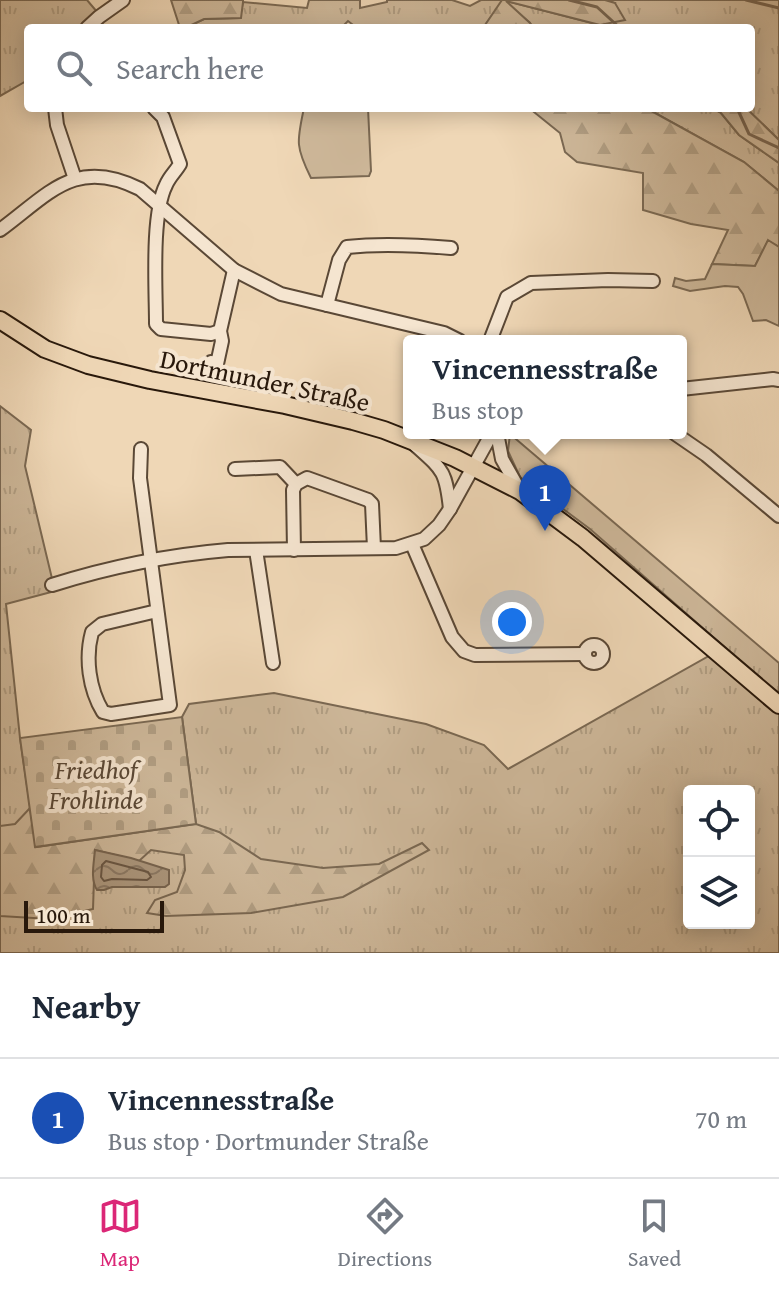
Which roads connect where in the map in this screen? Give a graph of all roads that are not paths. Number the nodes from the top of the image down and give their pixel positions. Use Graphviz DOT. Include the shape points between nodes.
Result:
graph roads {
  1 [pos="123,0"];
  2 [pos="91,24"];
  3 [pos="55,112"];
  4 [pos="158,112"];
  5 [pos="75,179"];
  6 [pos="159,206"];
  7 [pos="0,230"];
  8 [pos="451,248"];
  9 [pos="234,270"];
  10 [pos="653,281"];
  11 [pos="327,305"];
  12 [pos="0,320"];
  13 [pos="220,331"];
  14 [pos="448,335"];
  15 [pos="492,335"];
  16 [pos="211,362"];
  17 [pos="779,380"];
  18 [pos="687,388"];
  19 [pos="403,437"];
  20 [pos="409,439"];
  21 [pos="490,439"];
  22 [pos="496,439"];
  23 [pos="683,439"];
  24 [pos="141,449"];
  25 [pos="473,467"];
  26 [pos="235,469"];
  27 [pos="296,484"];
  28 [pos="520,491"];
  29 [pos="450,509"];
  30 [pos="778,512"];
  31 [pos="412,544"];
  32 [pos="374,548"];
  33 [pos="256,550"];
  34 [pos="294,550"];
  35 [pos="150,561"];
  36 [pos="52,585"];
  37 [pos="157,611"];
  38 [pos="585,654"];
  39 [pos="273,663"];
  40 [pos="779,705"];
  1 -- 2 [label="street"];
  3 -- 5 [label="street"];
  4 -- 6 [label="street" via="180,164 165,185"];
  5 -- 6 [label="street" via="126,182"];
  5 -- 7 [label="street" via="50,190"];
  6 -- 9 [label="street"];
  6 -- 13 [label="street" via="156,324 161,329"];
  8 -- 11 [label="street" via="347,247"];
  9 -- 11 [label="street" via="281,294"];
  9 -- 13 [label="street"];
  10 -- 15 [label="street" via="531,283 507,297"];
  11 -- 14 [label="street"];
  12 -- 19 [label="main road, Dortmunder Straße" via="45,349 88,365 285,405"];
  13 -- 16 [label="street" via="217,364"];
  17 -- 18 [label="street"];
  20 -- 25 [label="main road, Dortmunder Straße"];
  20 -- 29 [label="street" via="444,475"];
  21 -- 25 [label="street"];
  22 -- 28 [label="street"];
  23 -- 30 [label="street"];
  24 -- 35 [label="street"];
  25 -- 28 [label="main road, Dortmunder Straße"];
  25 -- 29 [label="street"];
  26 -- 27 [label="street" via="280,467"];
  27 -- 32 [label="street" via="307,478 368,500 374,513"];
  27 -- 34 [label="street"];
  28 -- 40 [label="main road, Dortmunder Straße"];
  29 -- 31 [label="street" via="432,533"];
  31 -- 32 [label="street"];
  31 -- 38 [label="street" via="452,637 464,651"];
  32 -- 34 [label="street"];
  33 -- 34 [label="street"];
  33 -- 35 [label="street"];
  33 -- 39 [label="street"];
  35 -- 36 [label="street"];
  35 -- 37 [label="street"];
  37 -- 37 [label="street" via="102,624 92,632 88,657 95,699 103,712 170,705"];
}
